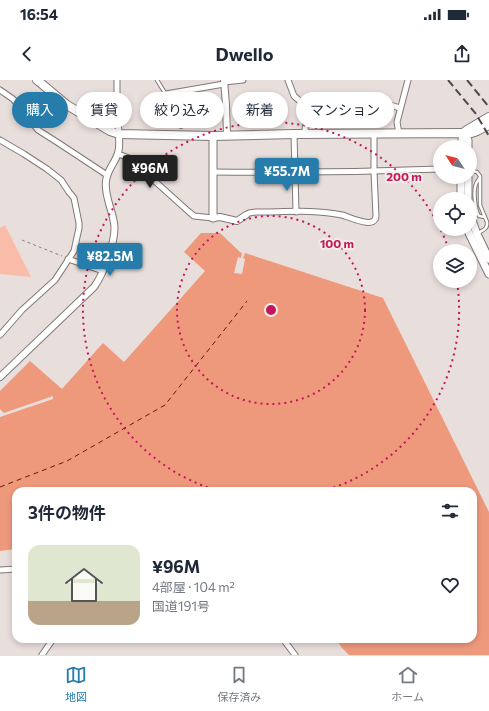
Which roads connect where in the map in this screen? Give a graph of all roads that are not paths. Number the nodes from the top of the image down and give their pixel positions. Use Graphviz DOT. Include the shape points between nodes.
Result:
graph roads {
  1 [pos="37,80"];
  2 [pos="117,80"];
  3 [pos="157,80"];
  4 [pos="243,80"];
  5 [pos="288,80"];
  6 [pos="408,80"];
  7 [pos="224,82"];
  8 [pos="0,90"];
  9 [pos="165,92"];
  10 [pos="176,92"];
  11 [pos="296,98"];
  12 [pos="394,106"];
  13 [pos="400,108"];
  14 [pos="489,117"];
  15 [pos="489,125"];
  16 [pos="305,128"];
  17 [pos="463,133"];
  18 [pos="119,134"];
  19 [pos="294,134"];
  20 [pos="305,134"];
  21 [pos="374,134"];
  22 [pos="399,134"];
  23 [pos="226,135"];
  24 [pos="213,136"];
  25 [pos="0,140"];
  26 [pos="462,140"];
  27 [pos="468,140"];
  28 [pos="118,154"];
  29 [pos="433,169"];
  30 [pos="213,172"];
  31 [pos="294,172"];
  32 [pos="374,172"];
  33 [pos="477,172"];
  34 [pos="107,175"];
  35 [pos="480,178"];
  36 [pos="296,212"];
  37 [pos="246,215"];
  38 [pos="485,217"];
  39 [pos="213,218"];
  40 [pos="477,234"];
  41 [pos="474,236"];
  42 [pos="475,236"];
  43 [pos="489,258"];
  44 [pos="68,259"];
  45 [pos="103,271"];
  46 [pos="489,274"];
  47 [pos="0,335"];
  48 [pos="0,377"];
  49 [pos="12,569"];
  50 [pos="0,570"];
  51 [pos="50,643"];
  52 [pos="287,643"];
  53 [pos="42,655"];
  54 [pos="295,655"];
  1 -- 18 [label="highway" via="67,105"];
  2 -- 18 [label="street"];
  3 -- 9 [label="lane"];
  4 -- 7 [label="street"];
  5 -- 11 [label="street"];
  6 -- 13 [label="street"];
  7 -- 10 [label="street"];
  7 -- 23 [label="street"];
  8 -- 34 [label="street" via="12,99 38,130"];
  12 -- 13 [label="street"];
  13 -- 22 [label="street" via="397,122"];
  14 -- 17 [label="highway"];
  15 -- 17 [label="highway" via="472,134"];
  16 -- 20 [label="street"];
  17 -- 22 [label="highway"];
  17 -- 26 [label="main road"];
  17 -- 27 [label="main road"];
  18 -- 24 [label="highway"];
  18 -- 28 [label="street"];
  19 -- 20 [label="highway"];
  19 -- 23 [label="highway"];
  19 -- 31 [label="street"];
  20 -- 21 [label="highway"];
  21 -- 22 [label="highway"];
  21 -- 32 [label="street"];
  23 -- 24 [label="highway"];
  24 -- 30 [label="main road"];
  25 -- 44 [label="street" via="61,180 74,198 79,228 74,251"];
  28 -- 34 [label="street"];
  28 -- 39 [label="street" via="129,158 194,216"];
  29 -- 32 [label="street"];
  30 -- 31 [label="street"];
  30 -- 39 [label="main road"];
  31 -- 32 [label="street"];
  31 -- 36 [label="street"];
  32 -- 36 [label="street" via="376,219 372,223 333,213"];
  33 -- 35 [label="lane"];
  34 -- 45 [label="street" via="105,188 115,224"];
  35 -- 38 [label="lane" via="480,205"];
  35 -- 38 [label="lane" via="476,185 475,204 478,215"];
  36 -- 37 [label="street" via="256,212"];
  37 -- 39 [label="street" via="237,221"];
  38 -- 40 [label="lane" via="487,227"];
  41 -- 46 [label="main road"];
  42 -- 43 [label="main road"];
  44 -- 45 [label="street"];
  44 -- 47 [label="street" via="55,280 22,310"];
  45 -- 48 [label="street" via="94,287"];
  49 -- 50 [label="street"];
  51 -- 53 [label="street"];
  52 -- 54 [label="street"];
}
